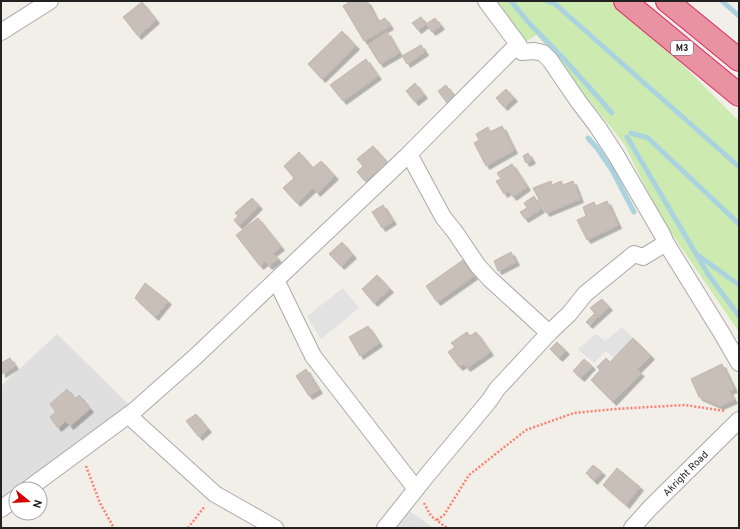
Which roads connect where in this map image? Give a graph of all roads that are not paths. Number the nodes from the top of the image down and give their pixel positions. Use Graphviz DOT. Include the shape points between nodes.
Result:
graph roads {
  1 [pos="50,1"];
  2 [pos="486,1"];
  3 [pos="625,1"];
  4 [pos="667,1"];
  5 [pos="1,32"];
  6 [pos="518,44"];
  7 [pos="739,60"];
  8 [pos="739,95"];
  9 [pos="409,154"];
  10 [pos="666,243"];
  11 [pos="276,280"];
  12 [pos="549,333"];
  13 [pos="739,363"];
  14 [pos="128,415"];
  15 [pos="735,415"];
  16 [pos="39,481"];
  17 [pos="416,489"];
  18 [pos="275,528"];
  19 [pos="385,528"];
  20 [pos="632,528"];
  1 -- 5 [label="street"];
  2 -- 6 [label="street"];
  3 -- 8 [label="highway, M3"];
  4 -- 7 [label="highway, M3"];
  6 -- 9 [label="street"];
  6 -- 10 [label="street" via="522,52 543,53 550,60 616,155"];
  9 -- 11 [label="street"];
  9 -- 12 [label="street" via="442,217 478,266"];
  10 -- 12 [label="street" via="643,257 634,254 585,294"];
  10 -- 13 [label="street"];
  11 -- 14 [label="street"];
  11 -- 17 [label="street" via="313,356"];
  12 -- 17 [label="street" via="497,389"];
  14 -- 16 [label="street"];
  14 -- 18 [label="street" via="215,494"];
  15 -- 20 [label="street, Akright Road"];
  17 -- 19 [label="street"];
}
